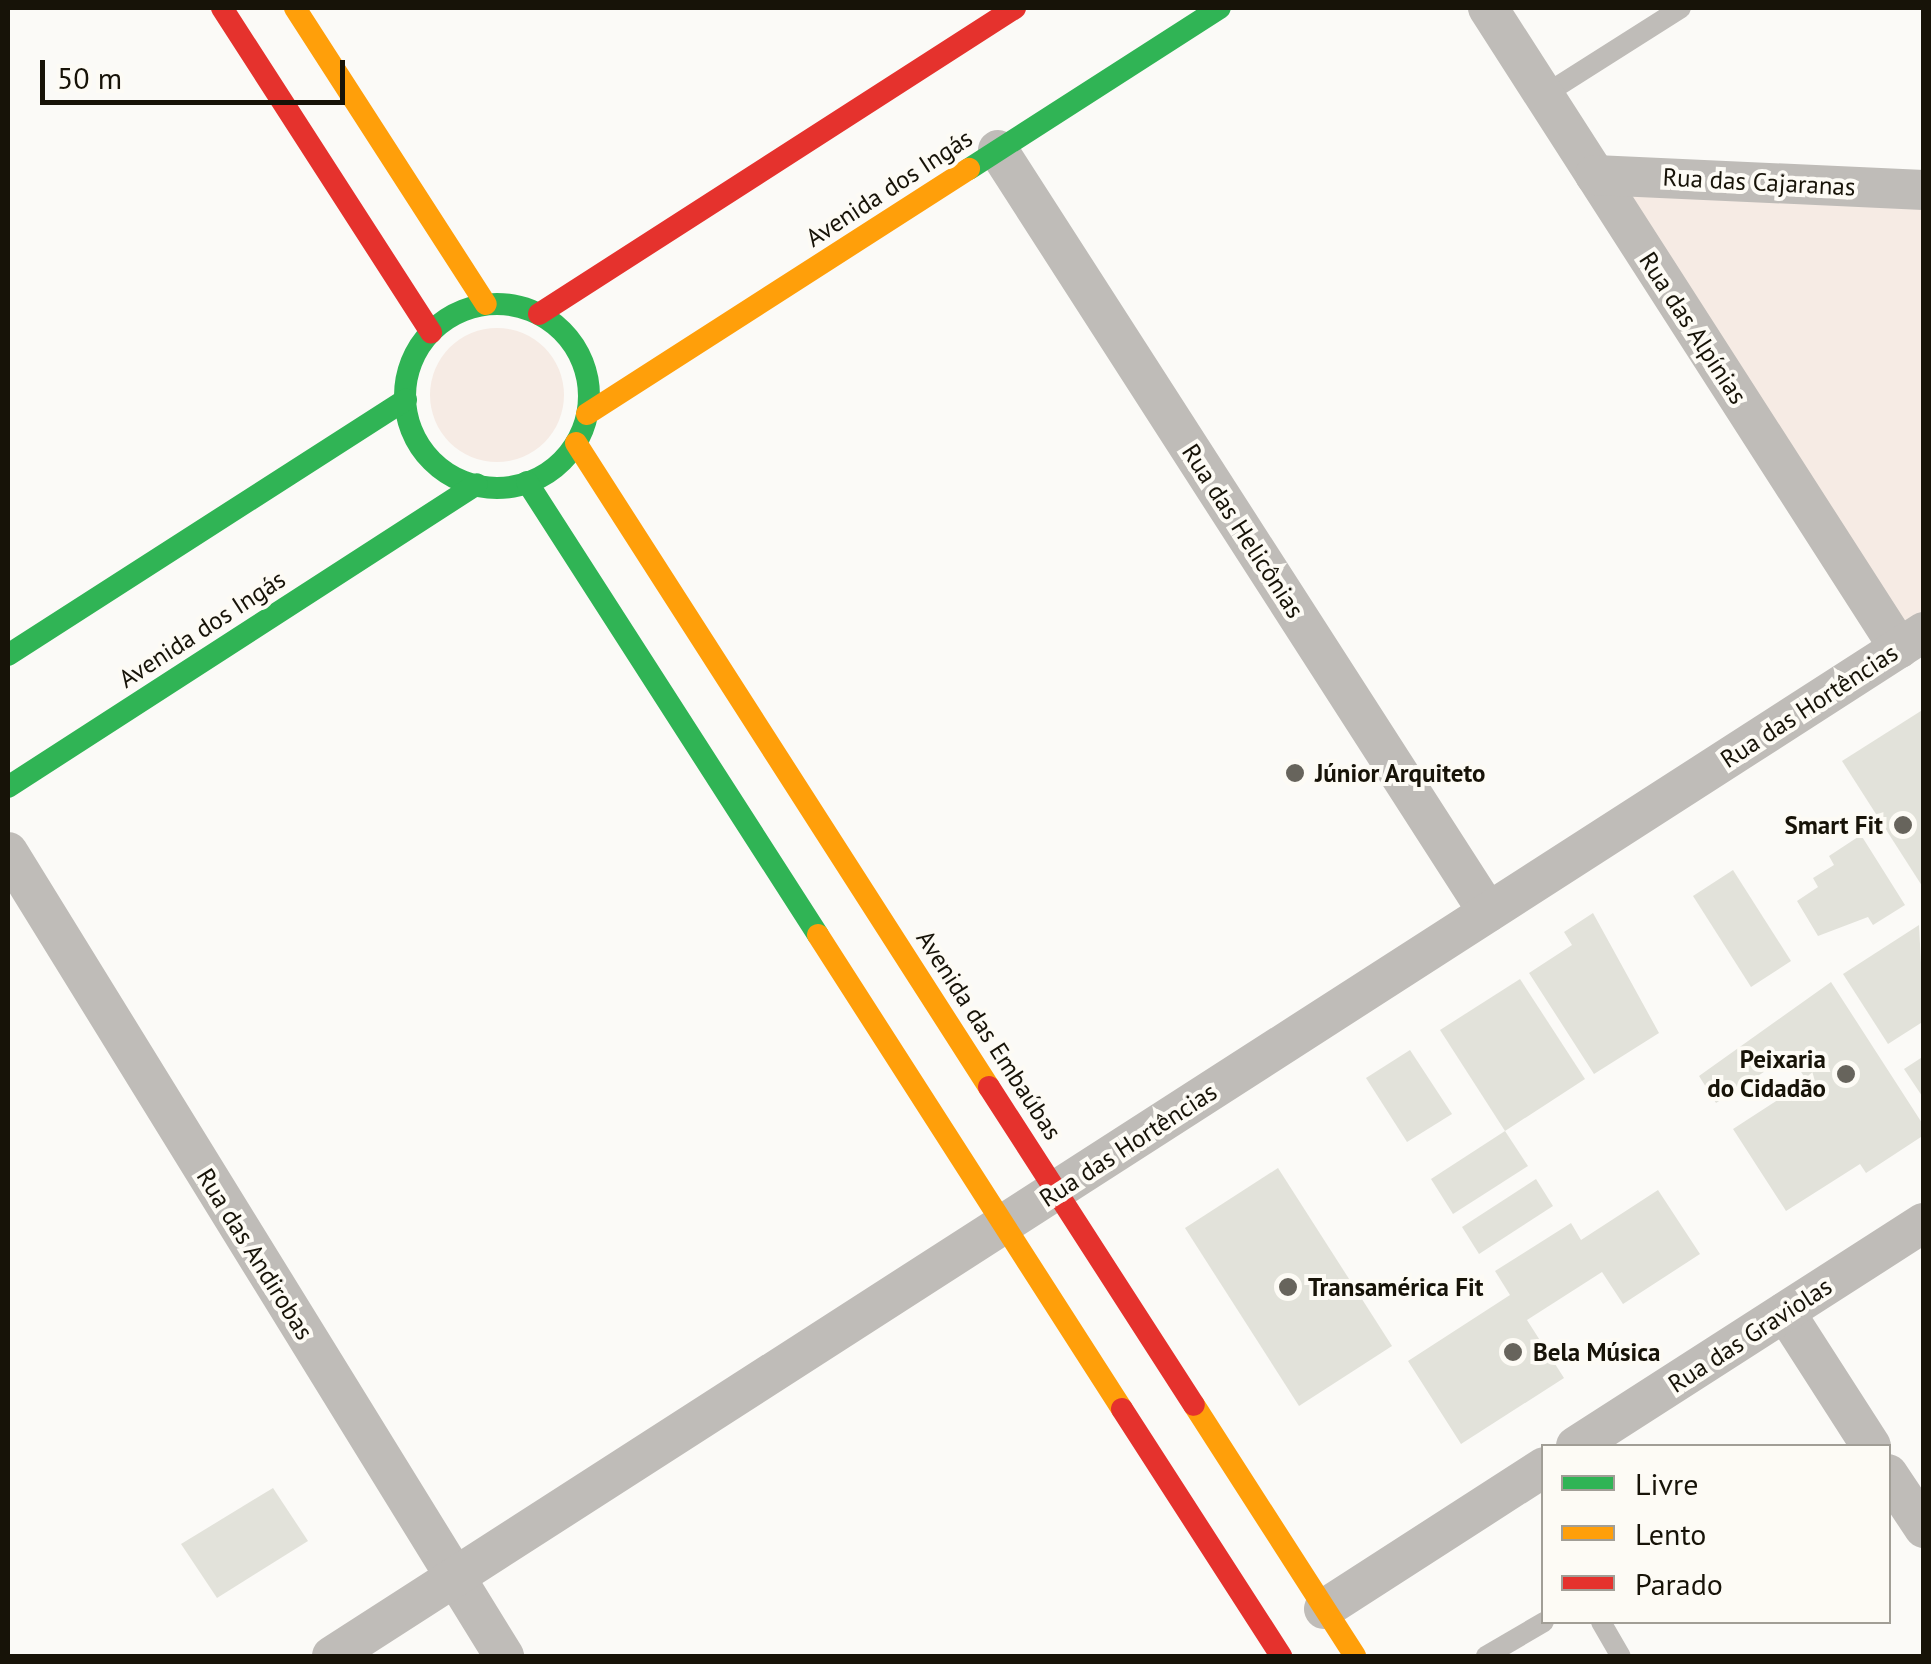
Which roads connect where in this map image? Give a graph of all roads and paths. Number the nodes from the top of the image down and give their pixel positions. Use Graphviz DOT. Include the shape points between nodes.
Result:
graph roads {
  1 [pos="222,8"];
  2 [pos="295,8"];
  3 [pos="1014,8"];
  4 [pos="1220,8"];
  5 [pos="1488,8"];
  6 [pos="1680,8"];
  7 [pos="1544,95"];
  8 [pos="998,150"];
  9 [pos="1595,174"];
  10 [pos="1924,190"];
  11 [pos="486,304"];
  12 [pos="539,314"];
  13 [pos="431,332"];
  14 [pos="406,399"];
  15 [pos="587,414"];
  16 [pos="576,443"];
  17 [pos="527,482"];
  18 [pos="478,484"];
  19 [pos="1911,640"];
  20 [pos="8,655"];
  21 [pos="8,787"];
  22 [pos="8,852"];
  23 [pos="1488,912"];
  24 [pos="1056,1191"];
  25 [pos="1924,1223"];
  26 [pos="1004,1224"];
  27 [pos="1785,1312"];
  28 [pos="1579,1444"];
  29 [pos="1870,1444"];
  30 [pos="1541,1470"];
  31 [pos="1891,1478"];
  32 [pos="1924,1528"];
  33 [pos="454,1578"];
  34 [pos="1324,1609"];
  35 [pos="1541,1624"];
  36 [pos="1602,1624"];
  37 [pos="332,1656"];
  38 [pos="504,1656"];
  39 [pos="1282,1656"];
  40 [pos="1355,1656"];
  41 [pos="1486,1656"];
  42 [pos="1621,1656"];
  1 -- 13 [label="street"];
  2 -- 11 [label="street"];
  3 -- 12 [label="street"];
  4 -- 8 [label="street, Avenida dos Ingás"];
  5 -- 7 [label="street, Rua das Alpínias"];
  6 -- 7 [label="lane"];
  7 -- 9 [label="street, Rua das Alpínias"];
  8 -- 15 [label="street, Avenida dos Ingás"];
  8 -- 23 [label="street, Rua das Helicônias"];
  9 -- 10 [label="street, Rua das Cajaranas"];
  9 -- 19 [label="street, Rua das Alpínias"];
  11 -- 12 [label="street"];
  11 -- 13 [label="street" via="463,309"];
  12 -- 15 [label="street" via="556,324 583,362"];
  13 -- 14 [label="street" via="411,362"];
  14 -- 18 [label="street" via="414,436 429,457 448,474"];
  14 -- 20 [label="street"];
  15 -- 16 [label="street"];
  16 -- 17 [label="street" via="558,466"];
  16 -- 24 [label="street, Avenida das Embaúbas"];
  17 -- 18 [label="street"];
  17 -- 26 [label="street"];
  18 -- 21 [label="street, Avenida dos Ingás"];
  19 -- 23 [label="street, Rua das Hortências"];
  22 -- 33 [label="street, Rua das Andirobas"];
  23 -- 24 [label="street, Rua das Hortências"];
  24 -- 26 [label="street, Rua das Hortências"];
  24 -- 34 [label="street, Avenida das Embaúbas"];
  25 -- 27 [label="street, Rua das Graviolas"];
  26 -- 33 [label="street, Rua das Hortências"];
  26 -- 39 [label="street"];
  27 -- 28 [label="street, Rua das Graviolas"];
  27 -- 29 [label="street"];
  30 -- 34 [label="street"];
  31 -- 32 [label="street"];
  33 -- 37 [label="street, Rua das Hortências"];
  33 -- 38 [label="street, Rua das Andirobas"];
  34 -- 40 [label="street, Avenida das Embaúbas"];
  35 -- 41 [label="lane"];
  36 -- 42 [label="lane"];
}
